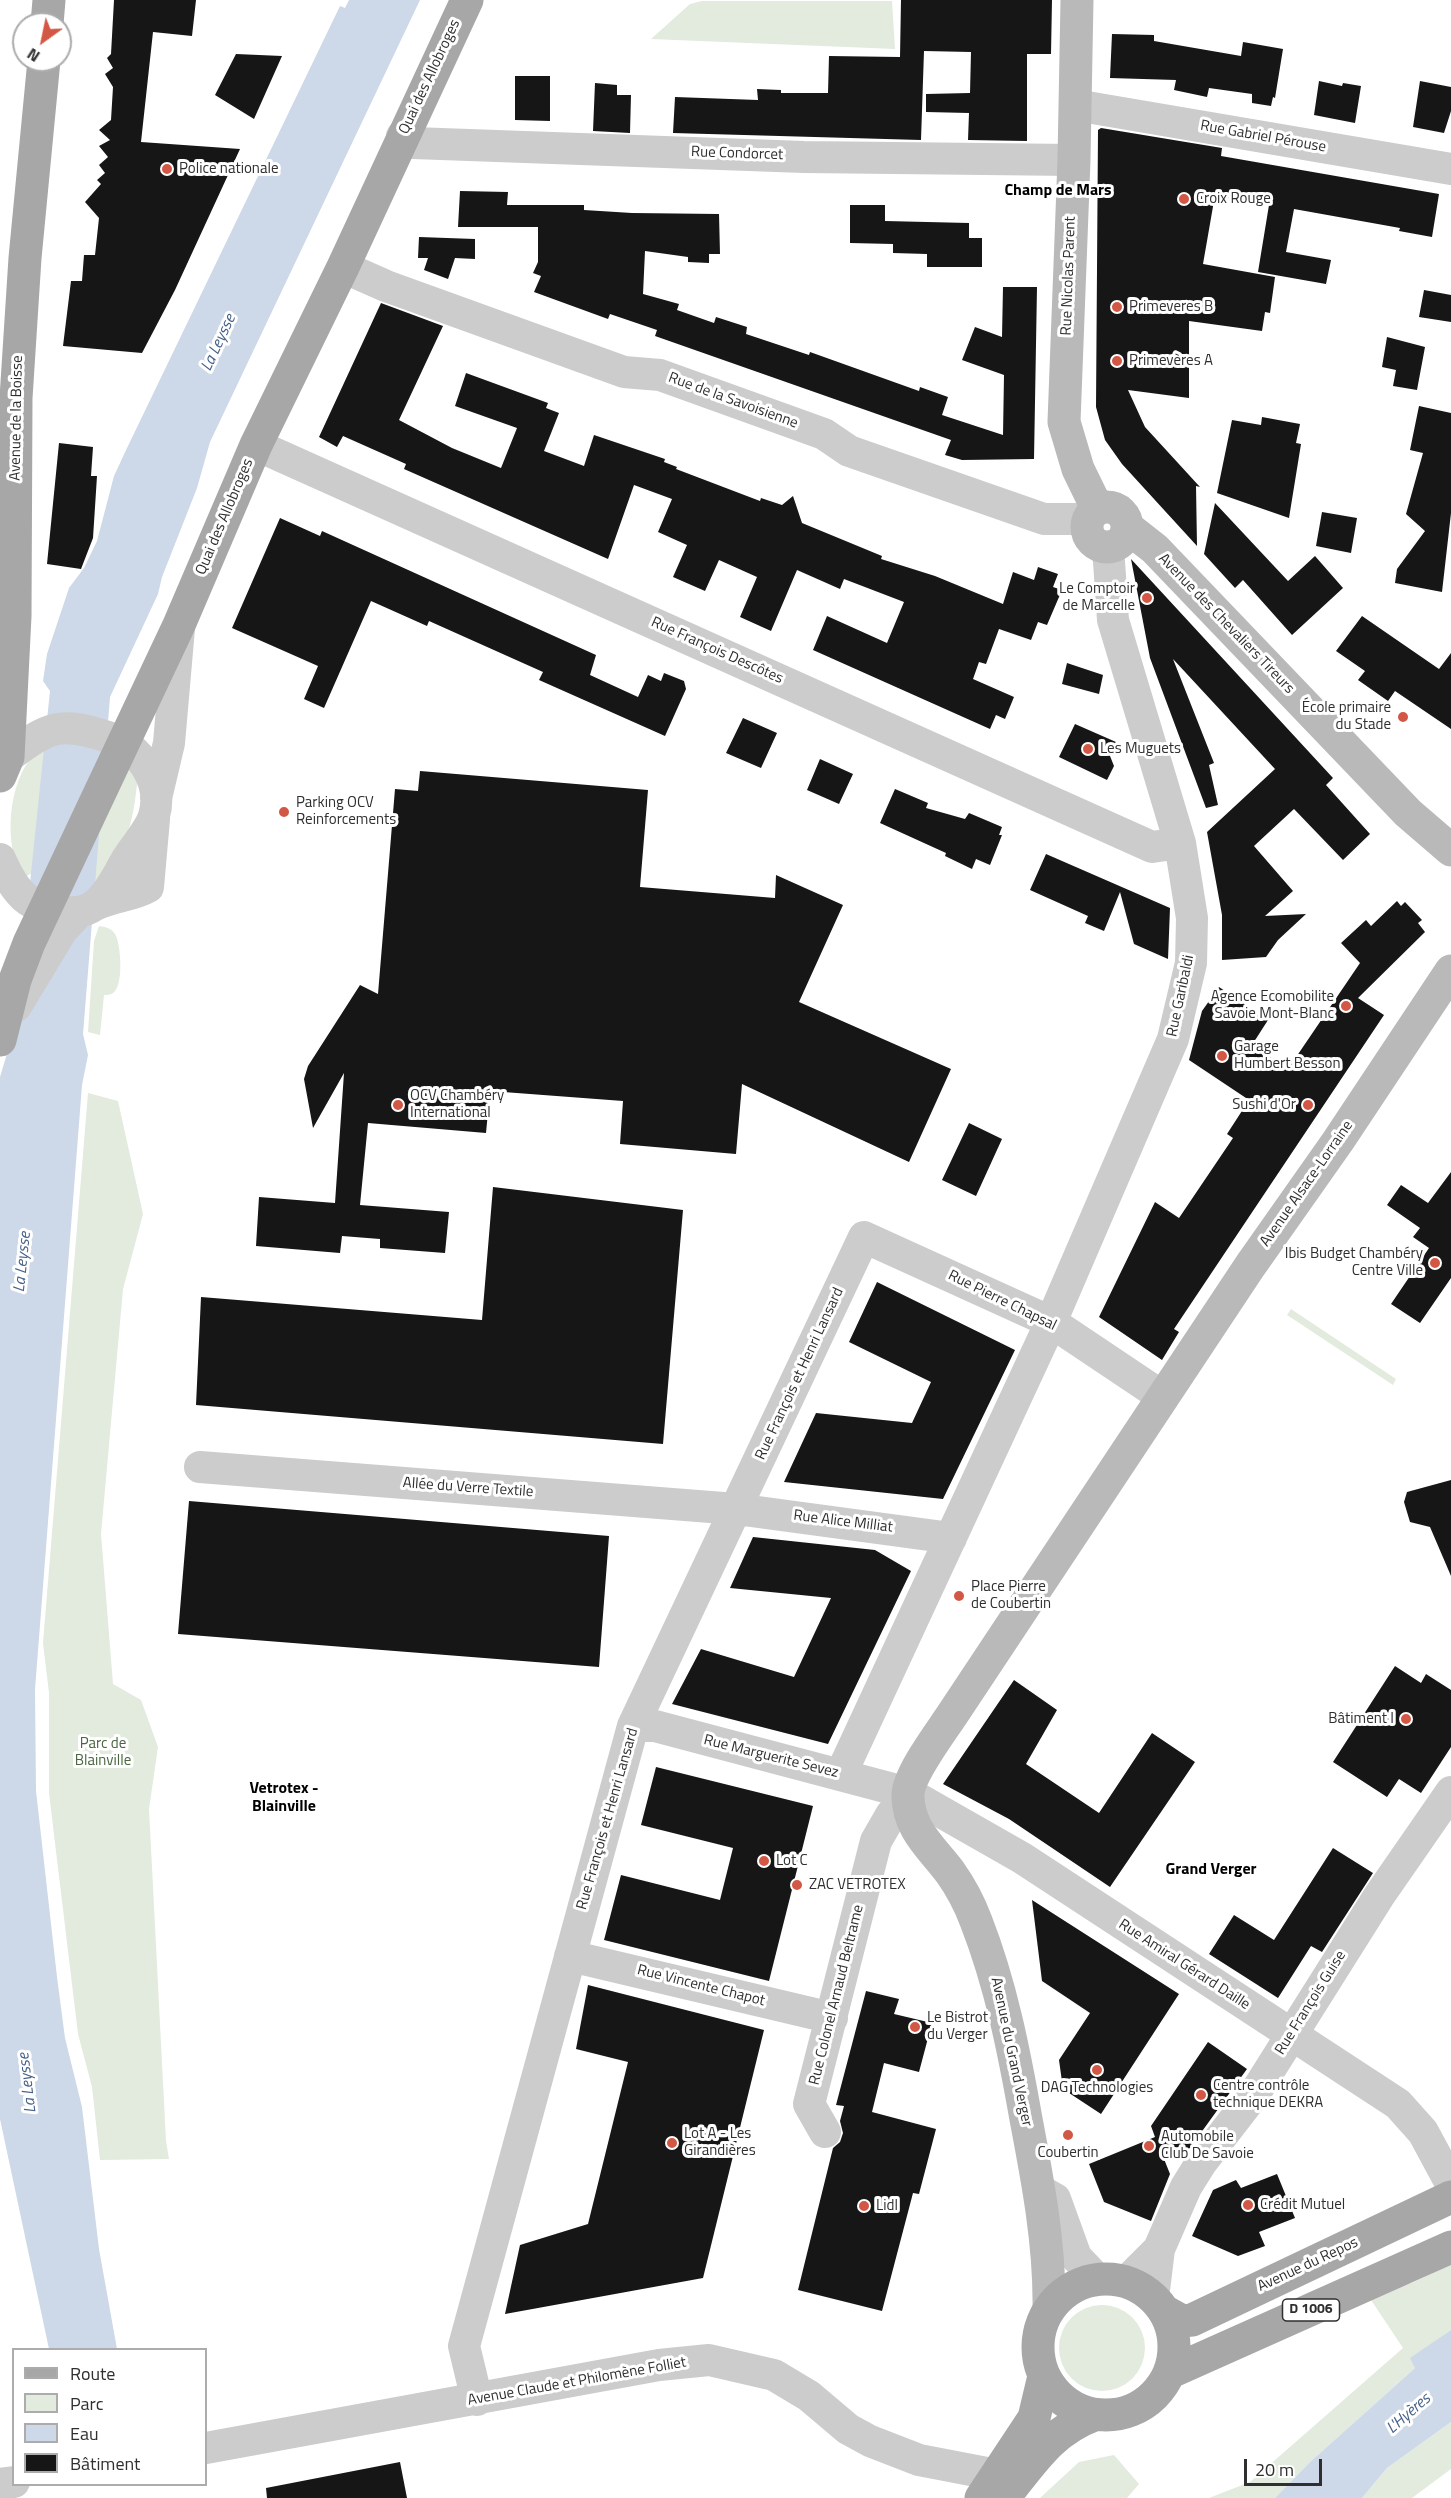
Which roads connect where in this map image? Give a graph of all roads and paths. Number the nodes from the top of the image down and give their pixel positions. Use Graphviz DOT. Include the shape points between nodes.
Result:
graph roads {
  1 [pos="467,0"];
  2 [pos="1077,0"];
  3 [pos="43,72"];
  4 [pos="1075,105"];
  5 [pos="402,136"];
  6 [pos="1074,160"];
  7 [pos="1451,169"];
  8 [pos="344,267"];
  9 [pos="256,445"];
  10 [pos="1093,514"];
  11 [pos="1118,537"];
  12 [pos="179,625"];
  13 [pos="124,742"];
  14 [pos="4,766"];
  15 [pos="155,808"];
  16 [pos="1180,843"];
  17 [pos="1451,850"];
  18 [pos="0,859"];
  19 [pos="87,909"];
  20 [pos="45,910"];
  21 [pos="1451,971"];
  22 [pos="1,1037"];
  23 [pos="864,1237"];
  24 [pos="1051,1323"];
  25 [pos="1163,1397"];
  26 [pos="200,1467"];
  27 [pos="736,1509"];
  28 [pos="951,1538"];
  29 [pos="633,1726"];
  30 [pos="841,1774"];
  31 [pos="908,1792"];
  32 [pos="1451,1792"];
  33 [pos="570,1956"];
  34 [pos="832,2018"];
  35 [pos="1291,2035"];
  36 [pos="825,2132"];
  37 [pos="1445,2172"];
  38 [pos="1039,2190"];
  39 [pos="1451,2197"];
  40 [pos="1451,2203"];
  41 [pos="1412,2218"];
  42 [pos="1451,2247"];
  43 [pos="1159,2249"];
  44 [pos="1111,2281"];
  45 [pos="1159,2304"];
  46 [pos="1049,2309"];
  47 [pos="1185,2366"];
  48 [pos="1044,2376"];
  49 [pos="477,2400"];
  50 [pos="1094,2415"];
  51 [pos="207,2448"];
  52 [pos="994,2490"];
  1 -- 5 [label="main road, Quai des Allobroges"];
  2 -- 4 [label="main road, Rue Nicolas Parent"];
  3 -- 14 [label="main road, Avenue de la Boisse" via="16,398 15,616"];
  4 -- 6 [label="main road, Rue Nicolas Parent"];
  4 -- 7 [label="street, Rue Gabriel Pérouse"];
  5 -- 6 [label="street, Rue Condorcet" via="413,143 804,157"];
  5 -- 8 [label="main road, Quai des Allobroges"];
  6 -- 10 [label="main road, Rue Nicolas Parent" via="1064,422"];
  8 -- 9 [label="main road, Quai des Allobroges"];
  8 -- 10 [label="street, Rue de la Savoisienne" via="386,286 624,372 660,375 824,434 849,451 1044,519"];
  9 -- 12 [label="main road, Quai des Allobroges"];
  9 -- 16 [label="street, Rue François Descôtes" via="1152,847"];
  10 -- 11 [label="main road, Rue Nicolas Parent" via="1087,533 1095,544"];
  11 -- 16 [label="street, Rue Garibaldi" via="1113,620"];
  11 -- 17 [label="main road, Avenue des Chevaliers Tireurs" via="1155,549 1408,813"];
  12 -- 13 [label="main road, Quai des Allobroges"];
  12 -- 15 [label="street" via="169,743"];
  13 -- 14 [label="street" via="76,729 54,729 35,736"];
  13 -- 15 [label="street" via="145,763"];
  13 -- 20 [label="main road, Quai des Allobroges"];
  15 -- 19 [label="street" via="108,890"];
  16 -- 24 [label="street, Rue Garibaldi" via="1192,918 1191,963 1173,1039"];
  18 -- 20 [label="street" via="21,895"];
  19 -- 20 [label="street"];
  19 -- 22 [label="street" via="63,930 26,986"];
  20 -- 22 [label="main road, Quai des Allobroges" via="15,980"];
  21 -- 25 [label="main road, Avenue Alsace-Lorraine"];
  23 -- 24 [label="street, Rue Pierre Chapsal"];
  23 -- 27 [label="street, Rue François et Henri Lansard"];
  24 -- 25 [label="street, Rue Pierre Chapsal"];
  24 -- 28 [label="street, Rue Garibaldi"];
  25 -- 31 [label="main road" via="927,1754"];
  26 -- 27 [label="street, Allée du Verre Textile"];
  27 -- 28 [label="street, Rue Alice Milliat"];
  27 -- 29 [label="street, Rue François et Henri Lansard"];
  28 -- 30 [label="street, Rue Garibaldi"];
  29 -- 30 [label="street, Rue Marguerite Sevez" via="655,1726"];
  29 -- 33 [label="street, Rue François et Henri Lansard"];
  30 -- 31 [label="street, Rue Marguerite Sevez"];
  31 -- 34 [label="street, Rue Colonel Arnaud Beltrame" via="876,1841"];
  31 -- 35 [label="street, Rue Amiral Gérard Daille" via="1023,1858"];
  31 -- 38 [label="main road, Avenue du Grand Verger" via="910,1816 956,1882 975,1918 993,1968 1007,2017"];
  32 -- 35 [label="street, Rue François Guise"];
  33 -- 34 [label="street, Rue Vincente Chapot"];
  33 -- 49 [label="street, Rue François et Henri Lansard" via="464,2346"];
  34 -- 36 [label="street, Rue Colonel Arnaud Beltrame" via="808,2104"];
  35 -- 37 [label="street, Rue Amiral Gérard Daille" via="1398,2104 1423,2132"];
  35 -- 43 [label="street, Rue François Guise" via="1255,2093 1186,2187"];
  37 -- 41 [label="street, Rue Amiral Gérard Daille"];
  38 -- 44 [label="street" via="1055,2199 1076,2257"];
  38 -- 46 [label="main road, Avenue du Grand Verger" via="1049,2268"];
  39 -- 41 [label="main road, Avenue du Repos / D 1006"];
  40 -- 47 [label="main road, Avenue du Repos / D 1006" via="1427,2235 1239,2317"];
  41 -- 45 [label="main road, Avenue du Repos / D 1006" via="1192,2320 1182,2321"];
  42 -- 47 [label="main road, D 1006"];
  43 -- 44 [label="street, Rue François Guise"];
  43 -- 45 [label="street, Rue François Guise"];
  44 -- 45 [label="main road" via="1141,2288"];
  44 -- 46 [label="main road" via="1070,2289"];
  45 -- 47 [label="main road"];
  46 -- 48 [label="main road" via="1038,2342 1038,2360"];
  47 -- 50 [label="main road" via="1147,2403 1131,2412"];
  48 -- 50 [label="main road" via="1056,2394 1074,2408"];
  48 -- 52 [label="main road" via="1034,2418"];
  49 -- 51 [label="street, Avenue Claude et Philomène Folliet"];
  49 -- 52 [label="street, Avenue Claude et Philomène Folliet" via="659,2365 709,2360 774,2375 809,2396 848,2429"];
  50 -- 52 [label="main road" via="1056,2434"];
}
